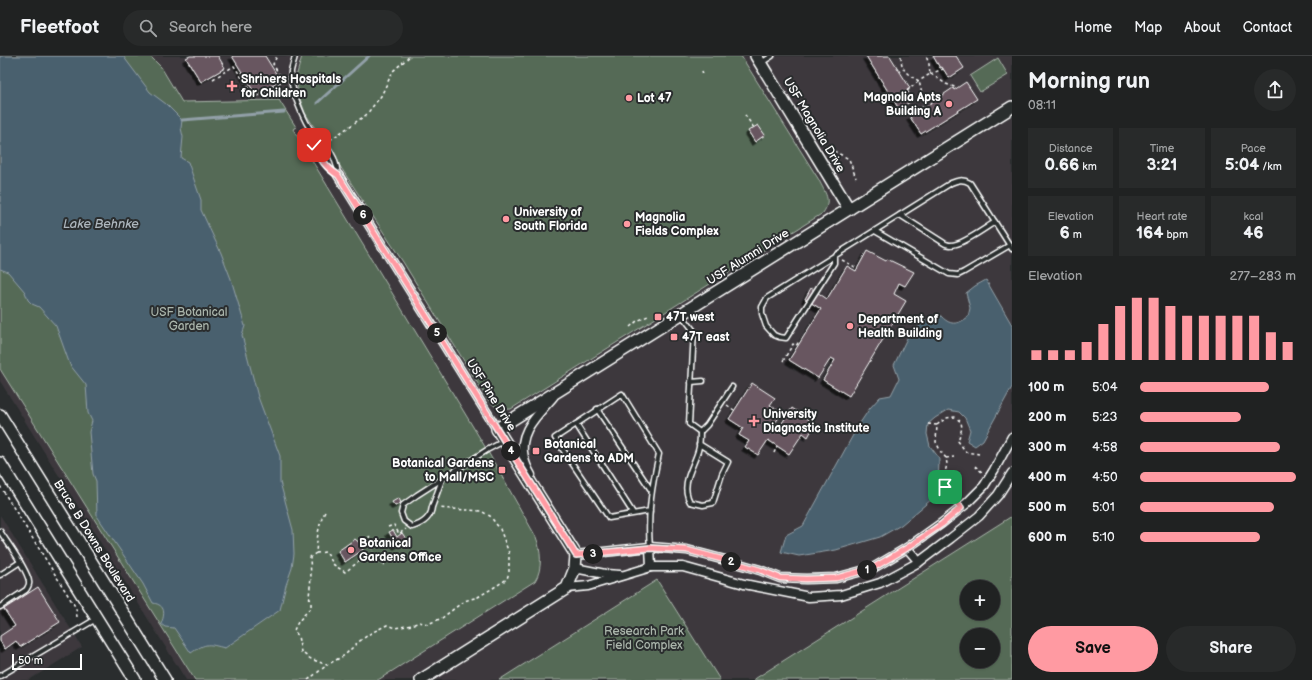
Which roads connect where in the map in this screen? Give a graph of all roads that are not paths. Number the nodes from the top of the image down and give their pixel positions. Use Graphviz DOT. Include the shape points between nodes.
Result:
graph roads {
  1 [pos="296,56"];
  2 [pos="772,56"];
  3 [pos="758,60"];
  4 [pos="1012,107"];
  5 [pos="313,134"];
  6 [pos="338,175"];
  7 [pos="849,209"];
  8 [pos="900,215"];
  9 [pos="995,222"];
  10 [pos="875,231"];
  11 [pos="1011,247"];
  12 [pos="834,256"];
  13 [pos="681,314"];
  14 [pos="703,381"];
  15 [pos="691,382"];
  16 [pos="732,387"];
  17 [pos="558,391"];
  18 [pos="597,409"];
  19 [pos="0,415"];
  20 [pos="576,424"];
  21 [pos="497,429"];
  22 [pos="700,432"];
  23 [pos="1012,437"];
  24 [pos="505,441"];
  25 [pos="699,444"];
  26 [pos="0,463"];
  27 [pos="1012,473"];
  28 [pos="443,478"];
  29 [pos="651,490"];
  30 [pos="539,496"];
  31 [pos="650,512"];
  32 [pos="633,514"];
  33 [pos="0,531"];
  34 [pos="650,548"];
  35 [pos="907,548"];
  36 [pos="576,555"];
  37 [pos="20,562"];
  38 [pos="919,562"];
  39 [pos="651,567"];
  40 [pos="575,568"];
  41 [pos="0,575"];
  42 [pos="625,575"];
  43 [pos="567,588"];
  44 [pos="0,607"];
  45 [pos="97,619"];
  46 [pos="0,676"];
  47 [pos="134,680"];
  48 [pos="165,680"];
  49 [pos="421,680"];
  1 -- 5 [label="lane" via="291,71 294,93"];
  2 -- 3 [label="lane"];
  3 -- 7 [label="street, USF Magnolia Drive"];
  4 -- 7 [label="street, USF Alumni Drive"];
  5 -- 6 [label="lane" via="332,154"];
  5 -- 6 [label="lane" via="314,145 319,155 329,170"];
  6 -- 21 [label="street, USF Pine Drive"];
  7 -- 13 [label="street, USF Alumni Drive"];
  8 -- 9 [label="lane" via="950,245 956,245"];
  8 -- 9 [label="lane" via="951,183 964,180 973,187"];
  8 -- 10 [label="lane"];
  9 -- 11 [label="lane"];
  10 -- 11 [label="lane" via="953,275 964,272"];
  10 -- 12 [label="lane"];
  12 -- 12 [label="lane" via="764,302 763,320 774,335 786,338 834,263"];
  13 -- 15 [label="lane" via="694,331"];
  13 -- 17 [label="street, USF Alumni Drive"];
  14 -- 15 [label="lane"];
  15 -- 22 [label="lane" via="689,424"];
  16 -- 22 [label="lane"];
  17 -- 21 [label="street, USF Alumni Drive"];
  17 -- 30 [label="street" via="524,433 524,458"];
  18 -- 20 [label="lane"];
  18 -- 29 [label="lane"];
  18 -- 29 [label="lane" via="622,394 659,454"];
  19 -- 48 [label="street, Bruce B Downs Boulevard"];
  20 -- 32 [label="lane"];
  20 -- 32 [label="lane" via="555,438 609,518"];
  21 -- 24 [label="street, USF Pine Drive"];
  22 -- 25 [label="lane"];
  23 -- 35 [label="street" via="984,486 942,524"];
  24 -- 28 [label="lane"];
  24 -- 30 [label="street, USF Pine Drive"];
  25 -- 25 [label="lane" via="687,478 687,496 690,502 702,505 713,503 728,462"];
  26 -- 45 [label="street"];
  27 -- 38 [label="street" via="998,495 979,516"];
  28 -- 28 [label="lane" via="403,505 401,513 404,521 412,527 418,526 428,518"];
  29 -- 31 [label="lane"];
  30 -- 36 [label="street, USF Pine Drive"];
  31 -- 32 [label="lane"];
  31 -- 34 [label="lane"];
  33 -- 37 [label="lane"];
  34 -- 35 [label="street" via="687,550 780,578 806,579 836,578 873,568"];
  34 -- 36 [label="street"];
  34 -- 39 [label="street"];
  35 -- 38 [label="street"];
  36 -- 40 [label="street"];
  37 -- 41 [label="lane"];
  37 -- 44 [label="lane" via="29,586"];
  38 -- 39 [label="street" via="880,583 841,595 809,597 744,584 683,567"];
  39 -- 42 [label="street"];
  40 -- 42 [label="street"];
  40 -- 43 [label="street"];
  42 -- 43 [label="street" via="588,586"];
  43 -- 49 [label="street"];
  45 -- 46 [label="lane"];
  45 -- 47 [label="street"];
}
